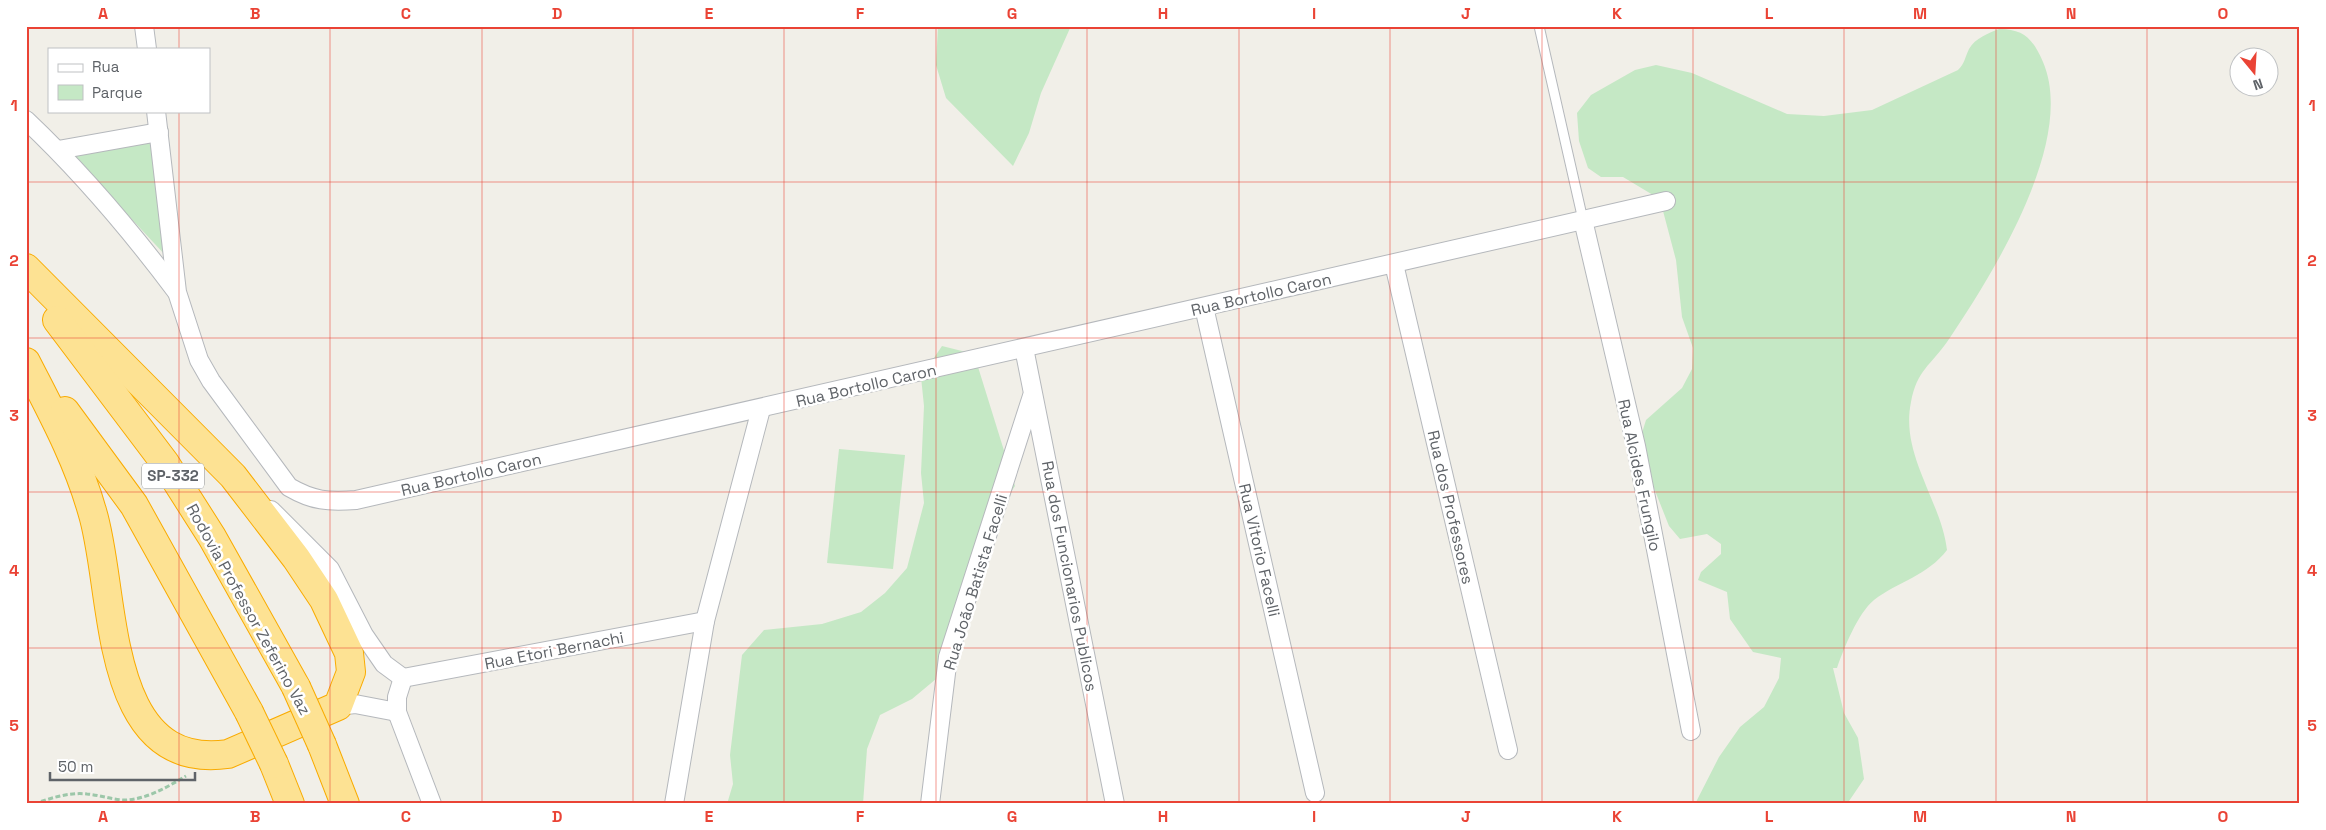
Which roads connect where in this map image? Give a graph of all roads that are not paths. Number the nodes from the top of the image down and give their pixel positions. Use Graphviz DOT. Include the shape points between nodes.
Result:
graph roads {
  1 [pos="144,26"];
  2 [pos="1539,26"];
  3 [pos="147,48"];
  4 [pos="156,112"];
  5 [pos="26,120"];
  6 [pos="159,132"];
  7 [pos="58,150"];
  8 [pos="1666,202"];
  9 [pos="1583,220"];
  10 [pos="1394,264"];
  11 [pos="26,268"];
  12 [pos="26,280"];
  13 [pos="176,292"];
  14 [pos="1204,307"];
  15 [pos="1024,348"];
  16 [pos="26,358"];
  17 [pos="26,362"];
  18 [pos="1033,393"];
  19 [pos="761,409"];
  20 [pos="233,476"];
  21 [pos="705,621"];
  22 [pos="403,678"];
  23 [pos="338,706"];
  24 [pos="397,712"];
  25 [pos="1690,732"];
  26 [pos="1508,750"];
  27 [pos="1315,793"];
  28 [pos="290,804"];
  29 [pos="345,804"];
  30 [pos="432,804"];
  31 [pos="674,804"];
  32 [pos="930,804"];
  33 [pos="1115,804"];
  1 -- 3 [label="street"];
  2 -- 9 [label="lane"];
  4 -- 6 [label="street"];
  5 -- 7 [label="street"];
  6 -- 7 [label="street"];
  6 -- 13 [label="street"];
  7 -- 13 [label="street"];
  8 -- 9 [label="street, Rua Bortollo Caron"];
  9 -- 10 [label="street, Rua Bortollo Caron"];
  9 -- 25 [label="street, Rua Alcides Frungilo" via="1636,446"];
  10 -- 14 [label="street, Rua Bortollo Caron"];
  10 -- 26 [label="street, Rua dos Professores"];
  11 -- 20 [label="highway"];
  12 -- 29 [label="highway, Rodovia Professor Zeferino Vaz / SP-332, bridge" via="165,462 212,537 296,687"];
  13 -- 19 [label="street, Rua Bortollo Caron" via="199,360 211,381 289,487 306,497 330,502 356,500"];
  14 -- 15 [label="street, Rua Bortollo Caron"];
  14 -- 27 [label="street, Rua Vitorio Facelli"];
  15 -- 18 [label="street, Rua dos Funcionarios Publicos"];
  15 -- 19 [label="street, Rua Bortollo Caron"];
  16 -- 28 [label="highway, SP-332, bridge" via="134,505 249,712"];
  17 -- 23 [label="highway" via="76,461 93,512 114,645 132,700 151,732 172,746 210,757 228,754"];
  18 -- 32 [label="street, Rua João Batista Facelli" via="948,657"];
  18 -- 33 [label="street, Rua dos Funcionarios Publicos"];
  19 -- 21 [label="street"];
  20 -- 22 [label="street" via="291,528 330,569 364,634 384,664"];
  20 -- 23 [label="highway" via="324,600 349,653 351,672"];
  21 -- 22 [label="street, Rua Etori Bernachi"];
  21 -- 31 [label="street"];
  22 -- 24 [label="street" via="397,697"];
  23 -- 24 [label="street" via="363,704"];
  24 -- 30 [label="street"];
}
